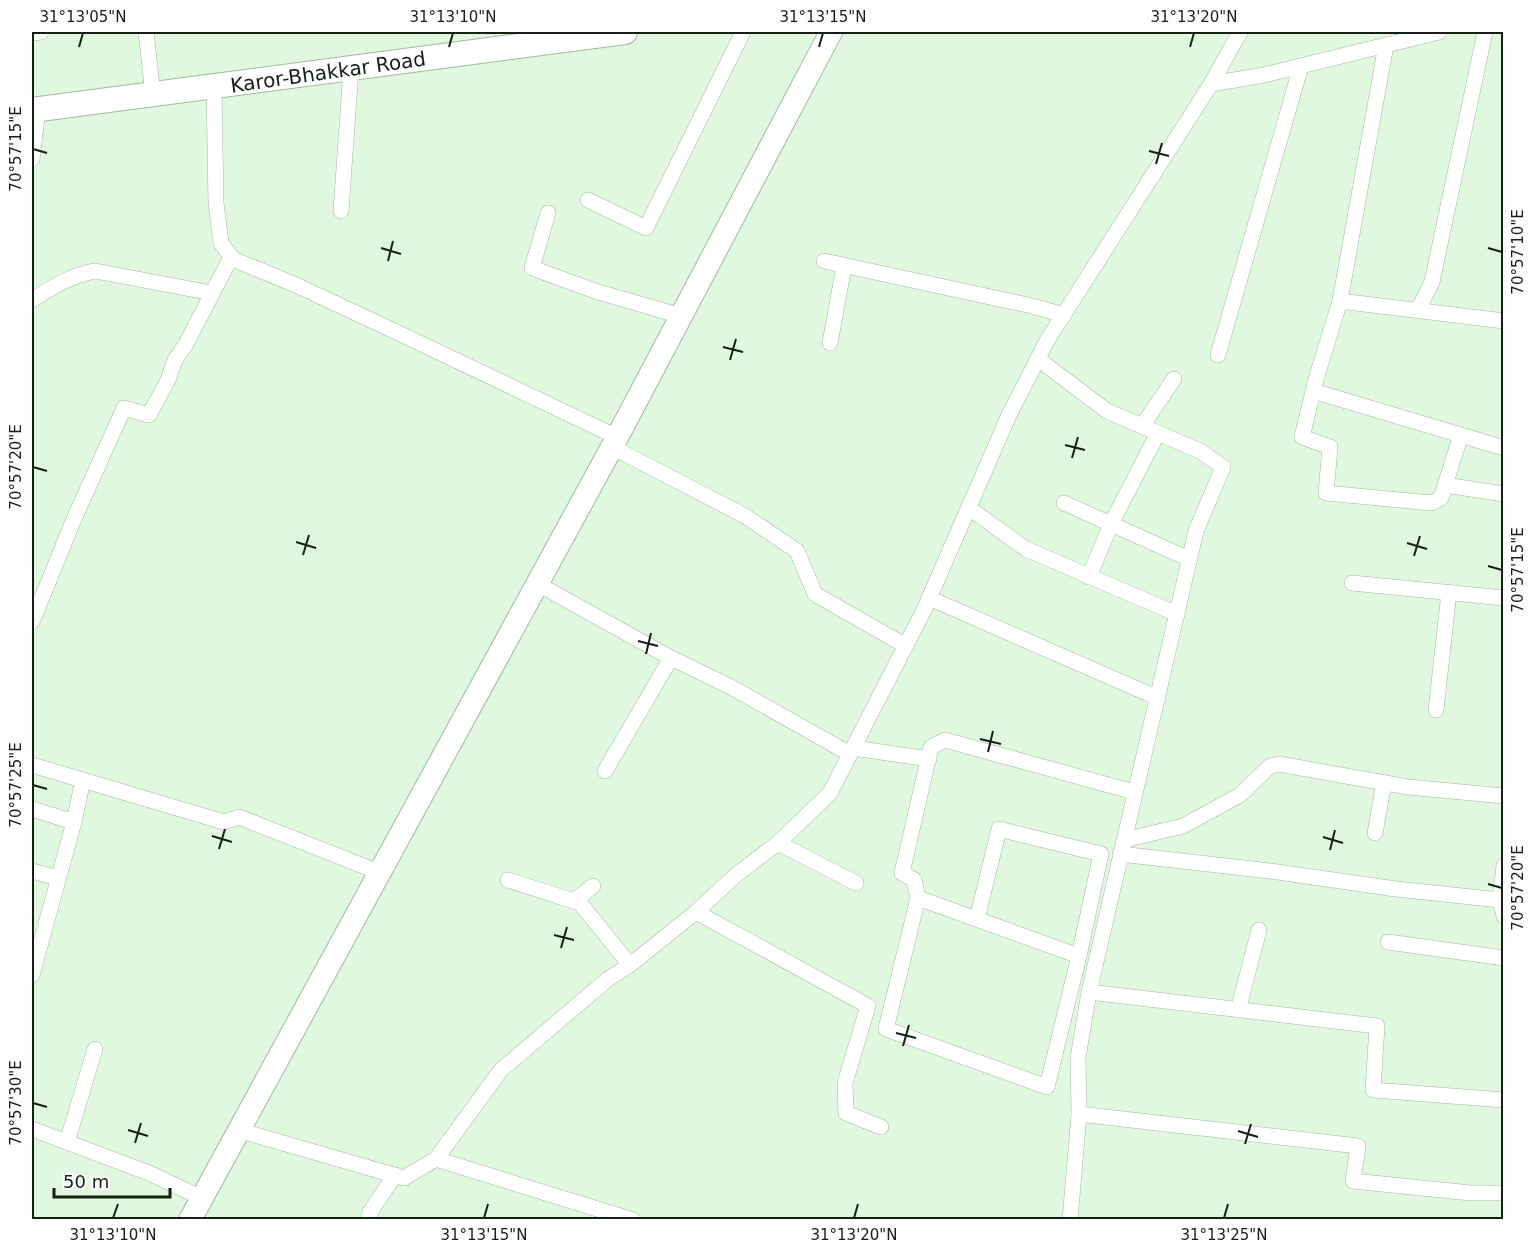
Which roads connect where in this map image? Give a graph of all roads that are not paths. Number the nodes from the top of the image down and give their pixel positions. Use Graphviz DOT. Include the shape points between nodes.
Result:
graph roads {
  1 [pos="41,32"];
  2 [pos="146,32"];
  3 [pos="625,32"];
  4 [pos="743,32"];
  5 [pos="831,32"];
  6 [pos="1240,32"];
  7 [pos="1439,32"];
  8 [pos="1485,32"];
  9 [pos="32,33"];
  10 [pos="541,38"];
  11 [pos="1386,45"];
  12 [pos="1301,66"];
  13 [pos="351,69"];
  14 [pos="1211,84"];
  15 [pos="214,87"];
  16 [pos="153,95"];
  17 [pos="35,110"];
  18 [pos="32,159"];
  19 [pos="588,200"];
  20 [pos="341,211"];
  21 [pos="548,213"];
  22 [pos="233,259"];
  23 [pos="824,261"];
  24 [pos="844,266"];
  25 [pos="212,293"];
  26 [pos="32,300"];
  27 [pos="1340,301"];
  28 [pos="1418,310"];
  29 [pos="1064,315"];
  30 [pos="681,316"];
  31 [pos="1503,321"];
  32 [pos="830,343"];
  33 [pos="1218,356"];
  34 [pos="1038,359"];
  35 [pos="1174,379"];
  36 [pos="1313,391"];
  37 [pos="1142,426"];
  38 [pos="1158,433"];
  39 [pos="1461,435"];
  40 [pos="614,442"];
  41 [pos="1503,447"];
  42 [pos="1445,485"];
  43 [pos="1503,494"];
  44 [pos="1064,503"];
  45 [pos="969,508"];
  46 [pos="1111,524"];
  47 [pos="1189,559"];
  48 [pos="1089,577"];
  49 [pos="1352,583"];
  50 [pos="537,584"];
  51 [pos="1449,592"];
  52 [pos="929,598"];
  53 [pos="1503,598"];
  54 [pos="1177,614"];
  55 [pos="32,622"];
  56 [pos="906,646"];
  57 [pos="671,658"];
  58 [pos="1158,698"];
  59 [pos="1437,710"];
  60 [pos="852,751"];
  61 [pos="929,759"];
  62 [pos="32,765"];
  63 [pos="605,771"];
  64 [pos="83,780"];
  65 [pos="1384,783"];
  66 [pos="1134,792"];
  67 [pos="1503,796"];
  68 [pos="32,809"];
  69 [pos="74,822"];
  70 [pos="1375,833"];
  71 [pos="778,843"];
  72 [pos="1122,847"];
  73 [pos="1503,866"];
  74 [pos="32,871"];
  75 [pos="381,873"];
  76 [pos="58,878"];
  77 [pos="508,880"];
  78 [pos="856,883"];
  79 [pos="592,886"];
  80 [pos="918,898"];
  81 [pos="574,902"];
  82 [pos="1502,905"];
  83 [pos="696,912"];
  84 [pos="977,919"];
  85 [pos="1259,930"];
  86 [pos="1388,942"];
  87 [pos="1079,956"];
  88 [pos="1503,958"];
  89 [pos="630,965"];
  90 [pos="32,971"];
  91 [pos="1089,992"];
  92 [pos="1238,1010"];
  93 [pos="95,1049"];
  94 [pos="1503,1100"];
  95 [pos="1079,1114"];
  96 [pos="881,1127"];
  97 [pos="32,1129"];
  98 [pos="238,1130"];
  99 [pos="67,1142"];
  100 [pos="436,1159"];
  101 [pos="395,1175"];
  102 [pos="1503,1193"];
  103 [pos="202,1198"];
  104 [pos="190,1220"];
  105 [pos="369,1220"];
  106 [pos="633,1220"];
  107 [pos="1070,1220"];
  1 -- 9 [label="street"];
  2 -- 16 [label="street"];
  3 -- 10 [label="main road, Karor-Bhakkar Road"];
  4 -- 19 [label="street" via="646,228"];
  5 -- 30 [label="main road"];
  6 -- 14 [label="street"];
  7 -- 11 [label="street"];
  8 -- 28 [label="street" via="1432,282"];
  10 -- 13 [label="main road, Karor-Bhakkar Road"];
  11 -- 12 [label="street"];
  11 -- 27 [label="street"];
  12 -- 14 [label="street"];
  12 -- 33 [label="street"];
  13 -- 15 [label="main road, Karor-Bhakkar Road"];
  13 -- 20 [label="street"];
  14 -- 29 [label="street"];
  15 -- 16 [label="main road, Karor-Bhakkar Road"];
  15 -- 22 [label="street" via="216,203 221,243"];
  16 -- 17 [label="main road, Karor-Bhakkar Road"];
  17 -- 18 [label="street"];
  21 -- 30 [label="street" via="532,268"];
  22 -- 25 [label="street"];
  22 -- 40 [label="street" via="394,331"];
  23 -- 24 [label="street"];
  24 -- 29 [label="street"];
  24 -- 32 [label="street"];
  25 -- 26 [label="street" via="95,271 67,279"];
  25 -- 55 [label="street" via="149,415 124,408"];
  27 -- 28 [label="street"];
  27 -- 36 [label="street"];
  28 -- 31 [label="street"];
  29 -- 34 [label="street"];
  30 -- 40 [label="main road"];
  34 -- 37 [label="street" via="1107,411"];
  34 -- 45 [label="street"];
  35 -- 37 [label="street"];
  36 -- 39 [label="street"];
  36 -- 42 [label="street" via="1302,437 1330,447 1326,493 1431,502 1441,498"];
  37 -- 38 [label="street"];
  38 -- 46 [label="street"];
  38 -- 47 [label="street" via="1200,451 1223,467 1196,531"];
  39 -- 41 [label="street"];
  39 -- 42 [label="street"];
  40 -- 50 [label="main road"];
  40 -- 56 [label="street" via="797,550 815,594"];
  42 -- 43 [label="street"];
  44 -- 46 [label="street"];
  45 -- 48 [label="street" via="1026,549"];
  45 -- 52 [label="street"];
  46 -- 47 [label="street"];
  46 -- 48 [label="street"];
  47 -- 54 [label="street"];
  48 -- 54 [label="street"];
  49 -- 51 [label="street"];
  50 -- 57 [label="street"];
  50 -- 75 [label="main road"];
  51 -- 53 [label="street"];
  51 -- 59 [label="street"];
  52 -- 56 [label="street"];
  52 -- 58 [label="street"];
  54 -- 58 [label="street"];
  56 -- 60 [label="street"];
  57 -- 60 [label="street"];
  57 -- 63 [label="street"];
  58 -- 66 [label="street"];
  60 -- 61 [label="street"];
  60 -- 71 [label="street" via="830,793"];
  61 -- 66 [label="street" via="932,747 945,740"];
  61 -- 80 [label="street" via="902,873 914,880"];
  62 -- 64 [label="street"];
  64 -- 69 [label="street"];
  64 -- 75 [label="street" via="224,822 239,817"];
  65 -- 67 [label="street"];
  65 -- 70 [label="street"];
  65 -- 72 [label="street" via="1270,766 1240,795 1183,826"];
  66 -- 72 [label="street"];
  68 -- 69 [label="street"];
  69 -- 76 [label="street"];
  71 -- 78 [label="street"];
  71 -- 83 [label="street"];
  72 -- 82 [label="street"];
  72 -- 91 [label="street"];
  73 -- 82 [label="street"];
  74 -- 76 [label="street"];
  75 -- 98 [label="main road"];
  76 -- 90 [label="street"];
  77 -- 81 [label="street"];
  79 -- 81 [label="street"];
  80 -- 84 [label="street"];
  80 -- 87 [label="street" via="886,1029 1047,1087"];
  81 -- 89 [label="street" via="580,903"];
  83 -- 89 [label="street"];
  83 -- 96 [label="street" via="868,1006 844,1083 846,1113"];
  84 -- 87 [label="street"];
  84 -- 87 [label="street" via="999,829 1101,854"];
  85 -- 92 [label="street"];
  86 -- 88 [label="street"];
  89 -- 100 [label="street" via="608,979 501,1070"];
  91 -- 92 [label="street"];
  91 -- 95 [label="street" via="1078,1058"];
  92 -- 94 [label="street" via="1377,1026 1373,1090"];
  93 -- 99 [label="street"];
  95 -- 102 [label="street" via="1358,1146 1353,1181"];
  95 -- 107 [label="street"];
  97 -- 99 [label="street"];
  98 -- 101 [label="street"];
  98 -- 103 [label="main road"];
  99 -- 103 [label="street"];
  100 -- 101 [label="street" via="404,1178"];
  100 -- 106 [label="street"];
  101 -- 105 [label="street" via="370,1212"];
  103 -- 104 [label="main road"];
}
